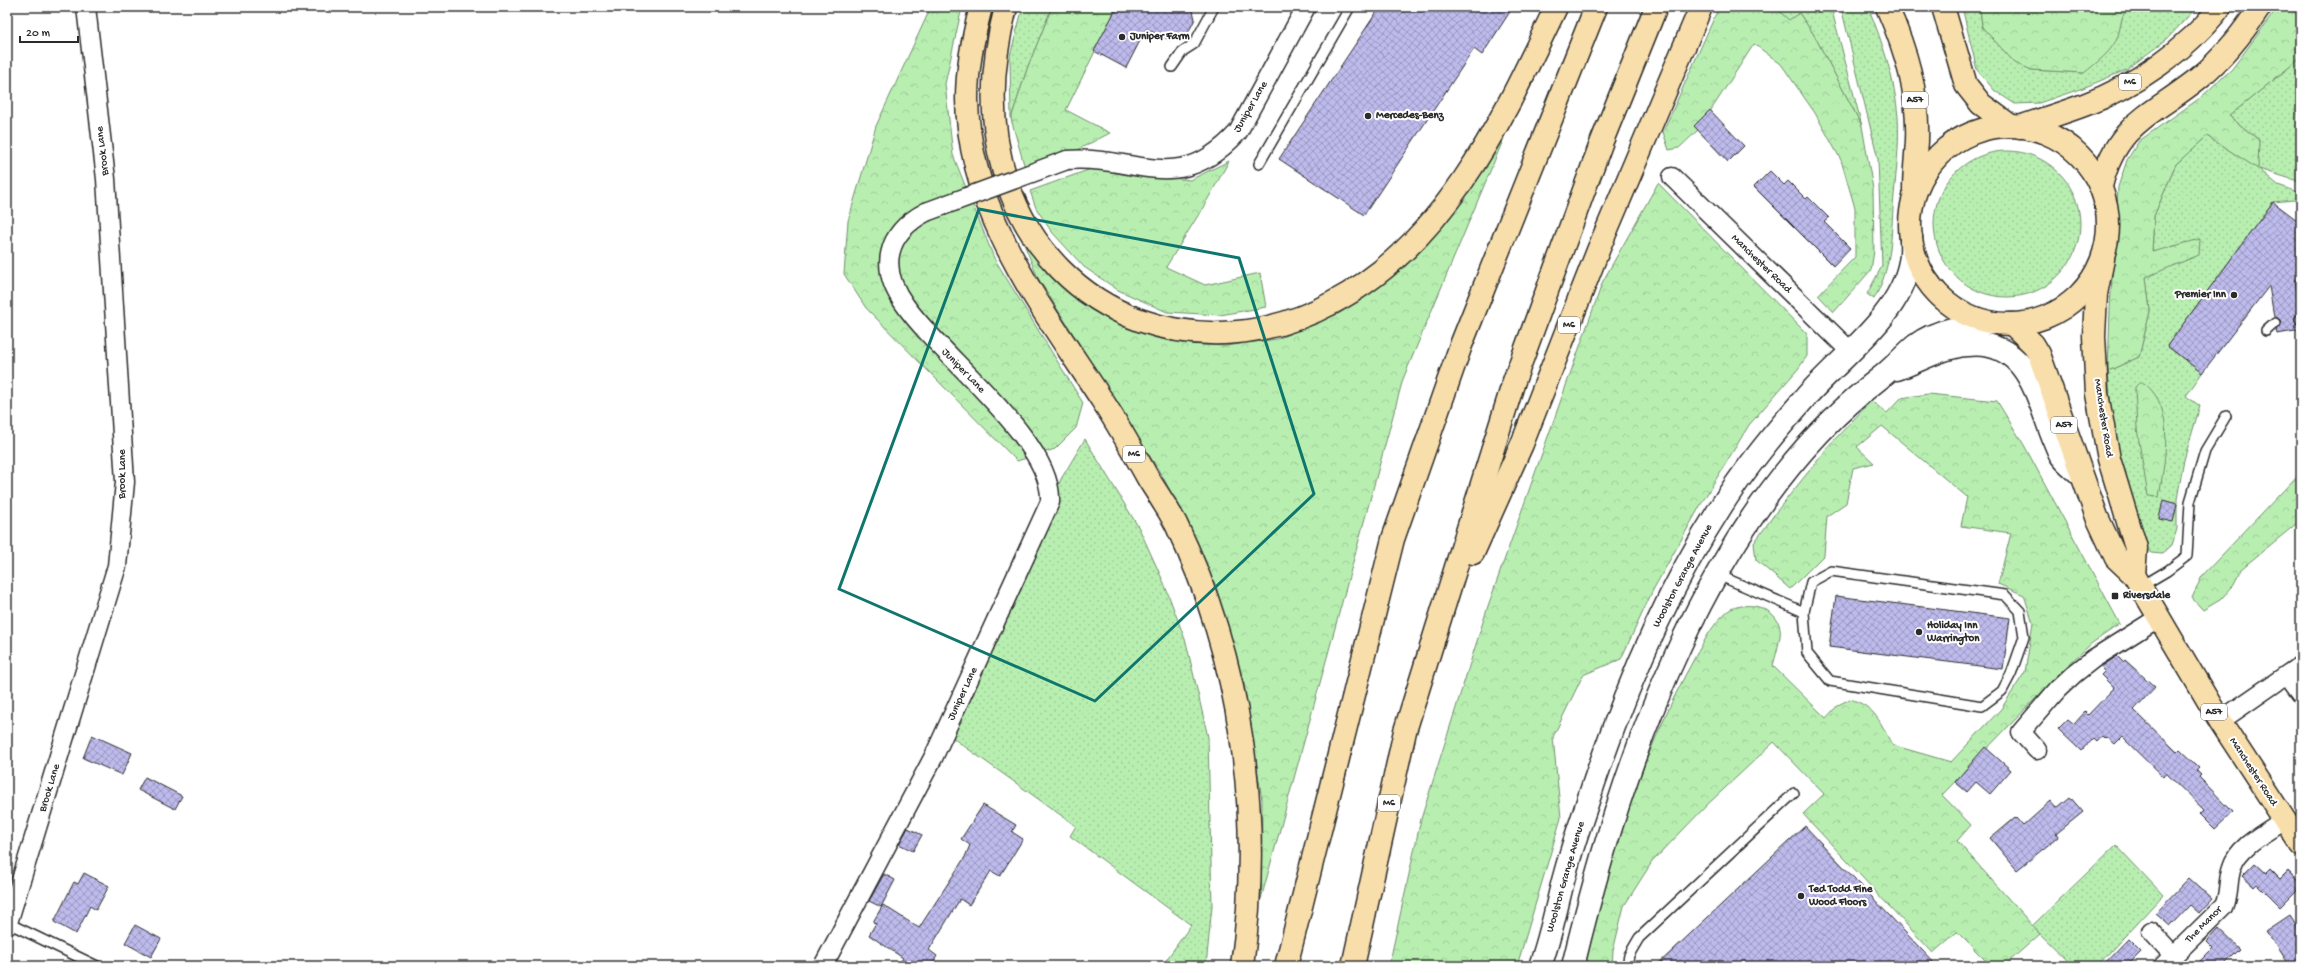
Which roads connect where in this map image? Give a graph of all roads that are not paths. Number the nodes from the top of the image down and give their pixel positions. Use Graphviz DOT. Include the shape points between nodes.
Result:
graph roads {
  1 [pos="86,7"];
  2 [pos="981,7"];
  3 [pos="1006,7"];
  4 [pos="1214,7"];
  5 [pos="1306,7"];
  6 [pos="1350,7"];
  7 [pos="1556,7"];
  8 [pos="1596,7"];
  9 [pos="1656,7"];
  10 [pos="1701,7"];
  11 [pos="1887,7"];
  12 [pos="1943,7"];
  13 [pos="2220,7"];
  14 [pos="2260,7"];
  15 [pos="1172,67"];
  16 [pos="2016,126"];
  17 [pos="1258,164"];
  18 [pos="1672,177"];
  19 [pos="2101,186"];
  20 [pos="1914,197"];
  21 [pos="1911,237"];
  22 [pos="2103,259"];
  23 [pos="2275,323"];
  24 [pos="2002,324"];
  25 [pos="2266,331"];
  26 [pos="1850,351"];
  27 [pos="1885,374"];
  28 [pos="2226,416"];
  29 [pos="2082,476"];
  30 [pos="1718,575"];
  31 [pos="2137,581"];
  32 [pos="1804,612"];
  33 [pos="2158,618"];
  34 [pos="1433,642"];
  35 [pos="2294,670"];
  36 [pos="2301,694"];
  37 [pos="2220,721"];
  38 [pos="2037,750"];
  39 [pos="1794,793"];
  40 [pos="2284,820"];
  41 [pos="2301,845"];
  42 [pos="8,925"];
  43 [pos="2151,931"];
  44 [pos="2169,961"];
  45 [pos="98,966"];
  46 [pos="823,966"];
  47 [pos="1242,966"];
  48 [pos="1286,966"];
  49 [pos="1353,966"];
  50 [pos="1540,966"];
  51 [pos="1573,966"];
  52 [pos="1627,966"];
  1 -- 42 [label="street, Brook Lane" via="106,179 125,482 117,566"];
  2 -- 47 [label="main road, M6" via="968,70 967,99 970,132 982,190 1033,296 1103,402 1175,523 1207,601 1228,663 1243,741 1251,820 1249,922"];
  3 -- 7 [label="main road" via="996,53 993,83 995,122 1007,181 1019,210 1037,240 1075,283 1114,311 1166,329 1221,334 1253,331 1283,323 1332,304 1394,259 1454,195 1481,154 1518,86"];
  4 -- 15 [label="lane" via="1194,44 1183,51"];
  5 -- 46 [label="street, Juniper Lane, bridge" via="1238,132 1223,149 1204,162 1179,169 1158,170 1086,159 1067,160 926,212 903,226 891,247 889,262 896,290 904,304 1023,438 1042,466 1048,480 1050,502 934,756"];
  6 -- 17 [label="lane"];
  8 -- 48 [label="main road" via="1461,345 1394,539"];
  9 -- 34 [label="main road, M6" via="1602,141 1514,381"];
  10 -- 34 [label="main road, M6" via="1599,248 1522,444"];
  11 -- 20 [label="main road, A57" via="1913,83 1917,141"];
  12 -- 16 [label="main road, A57" via="1966,85 1980,104"];
  13 -- 16 [label="main road, M6" via="2193,36 2158,66 2086,105"];
  14 -- 19 [label="main road" via="2200,78 2135,123 2125,133 2110,157"];
  16 -- 19 [label="main road, A57" via="2042,132 2068,145 2080,156"];
  16 -- 20 [label="main road, A57" via="1981,130 1944,150 1925,173"];
  18 -- 26 [label="street, Manchester Road"];
  19 -- 22 [label="main road, A57" via="2108,216"];
  20 -- 21 [label="main road, A57"];
  21 -- 24 [label="main road, A57" via="1916,259 1936,292 1957,310"];
  21 -- 26 [label="main road, Woolston Grange Avenue" via="1910,261 1900,291 1885,315"];
  22 -- 24 [label="main road, A57" via="2086,288 2067,306 2043,319"];
  22 -- 31 [label="main road, Manchester Road / A57" via="2096,301 2097,394 2109,459 2136,548"];
  23 -- 25 [label="lane"];
  24 -- 27 [label="main road" via="1957,326 1937,334 1917,345"];
  24 -- 29 [label="main road, Manchester Road / A57" via="2033,344 2039,354"];
  26 -- 50 [label="main road, Woolston Grange Avenue" via="1805,397 1771,437 1722,504 1669,602 1638,665 1606,746 1564,878"];
  27 -- 29 [label="main road" via="1966,345 1993,346 2004,350 2024,368 2032,381 2061,456"];
  27 -- 30 [label="main road" via="1841,411 1803,450 1774,486"];
  28 -- 31 [label="lane" via="2205,452 2190,502 2187,556 2167,571"];
  29 -- 31 [label="main road, Manchester Road / A57" via="2116,558"];
  30 -- 32 [label="lane"];
  30 -- 51 [label="main road" via="1694,616 1627,776 1592,888"];
  31 -- 33 [label="main road, Manchester Road / A57"];
  32 -- 32 [label="lane" via="1811,582 1831,572 2005,594 2020,611 2024,637 2002,691 1982,706 1830,681 1807,653"];
  33 -- 37 [label="main road, Manchester Road / A57"];
  33 -- 38 [label="street" via="2093,659 2058,689 2021,732"];
  34 -- 49 [label="main road, M6" via="1405,731"];
  35 -- 36 [label="street"];
  35 -- 37 [label="street"];
  37 -- 40 [label="main road, Manchester Road / A57"];
  39 -- 52 [label="lane" via="1640,938 1629,955"];
  40 -- 41 [label="main road, Manchester Road / A57"];
  40 -- 44 [label="street, The Manor" via="2254,841 2236,858 2232,866 2229,897 2224,906"];
  42 -- 45 [label="lane"];
  43 -- 44 [label="street, The Manor"];
}
